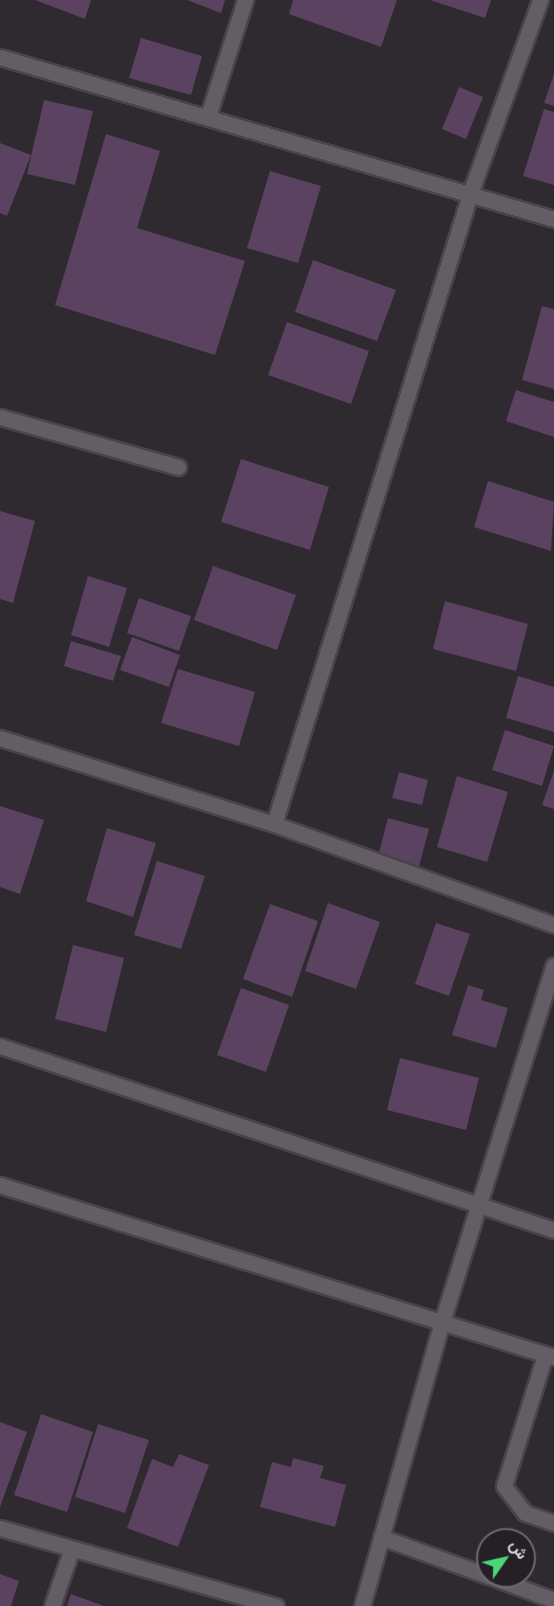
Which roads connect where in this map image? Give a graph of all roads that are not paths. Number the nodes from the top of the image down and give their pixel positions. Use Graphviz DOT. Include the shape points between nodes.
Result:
graph roads {
  1 [pos="244,0"];
  2 [pos="540,0"];
  3 [pos="0,57"];
  4 [pos="208,116"];
  5 [pos="471,191"];
  6 [pos="554,219"];
  7 [pos="0,417"];
  8 [pos="178,467"];
  9 [pos="0,738"];
  10 [pos="274,824"];
  11 [pos="554,925"];
  12 [pos="554,965"];
  13 [pos="551,984"];
  14 [pos="0,1046"];
  15 [pos="0,1185"];
  16 [pos="480,1206"];
  17 [pos="554,1230"];
  18 [pos="441,1325"];
  19 [pos="549,1356"];
  20 [pos="554,1523"];
  21 [pos="0,1528"];
  22 [pos="381,1537"];
  23 [pos="72,1548"];
  24 [pos="476,1572"];
  25 [pos="521,1588"];
  26 [pos="554,1600"];
  27 [pos="52,1606"];
  28 [pos="276,1606"];
  29 [pos="362,1606"];
  1 -- 4 [label="street"];
  2 -- 5 [label="street"];
  3 -- 4 [label="street"];
  4 -- 5 [label="street"];
  5 -- 6 [label="street"];
  5 -- 10 [label="street"];
  7 -- 8 [label="street"];
  9 -- 10 [label="street"];
  10 -- 11 [label="street"];
  12 -- 13 [label="street"];
  13 -- 16 [label="street"];
  14 -- 16 [label="street"];
  15 -- 18 [label="street"];
  16 -- 17 [label="street"];
  16 -- 18 [label="street"];
  18 -- 19 [label="street"];
  18 -- 22 [label="street"];
  19 -- 20 [label="street" via="504,1486 525,1513"];
  21 -- 23 [label="street"];
  22 -- 24 [label="street"];
  22 -- 29 [label="street"];
  23 -- 27 [label="street"];
  23 -- 28 [label="street"];
  25 -- 26 [label="street"];
}
